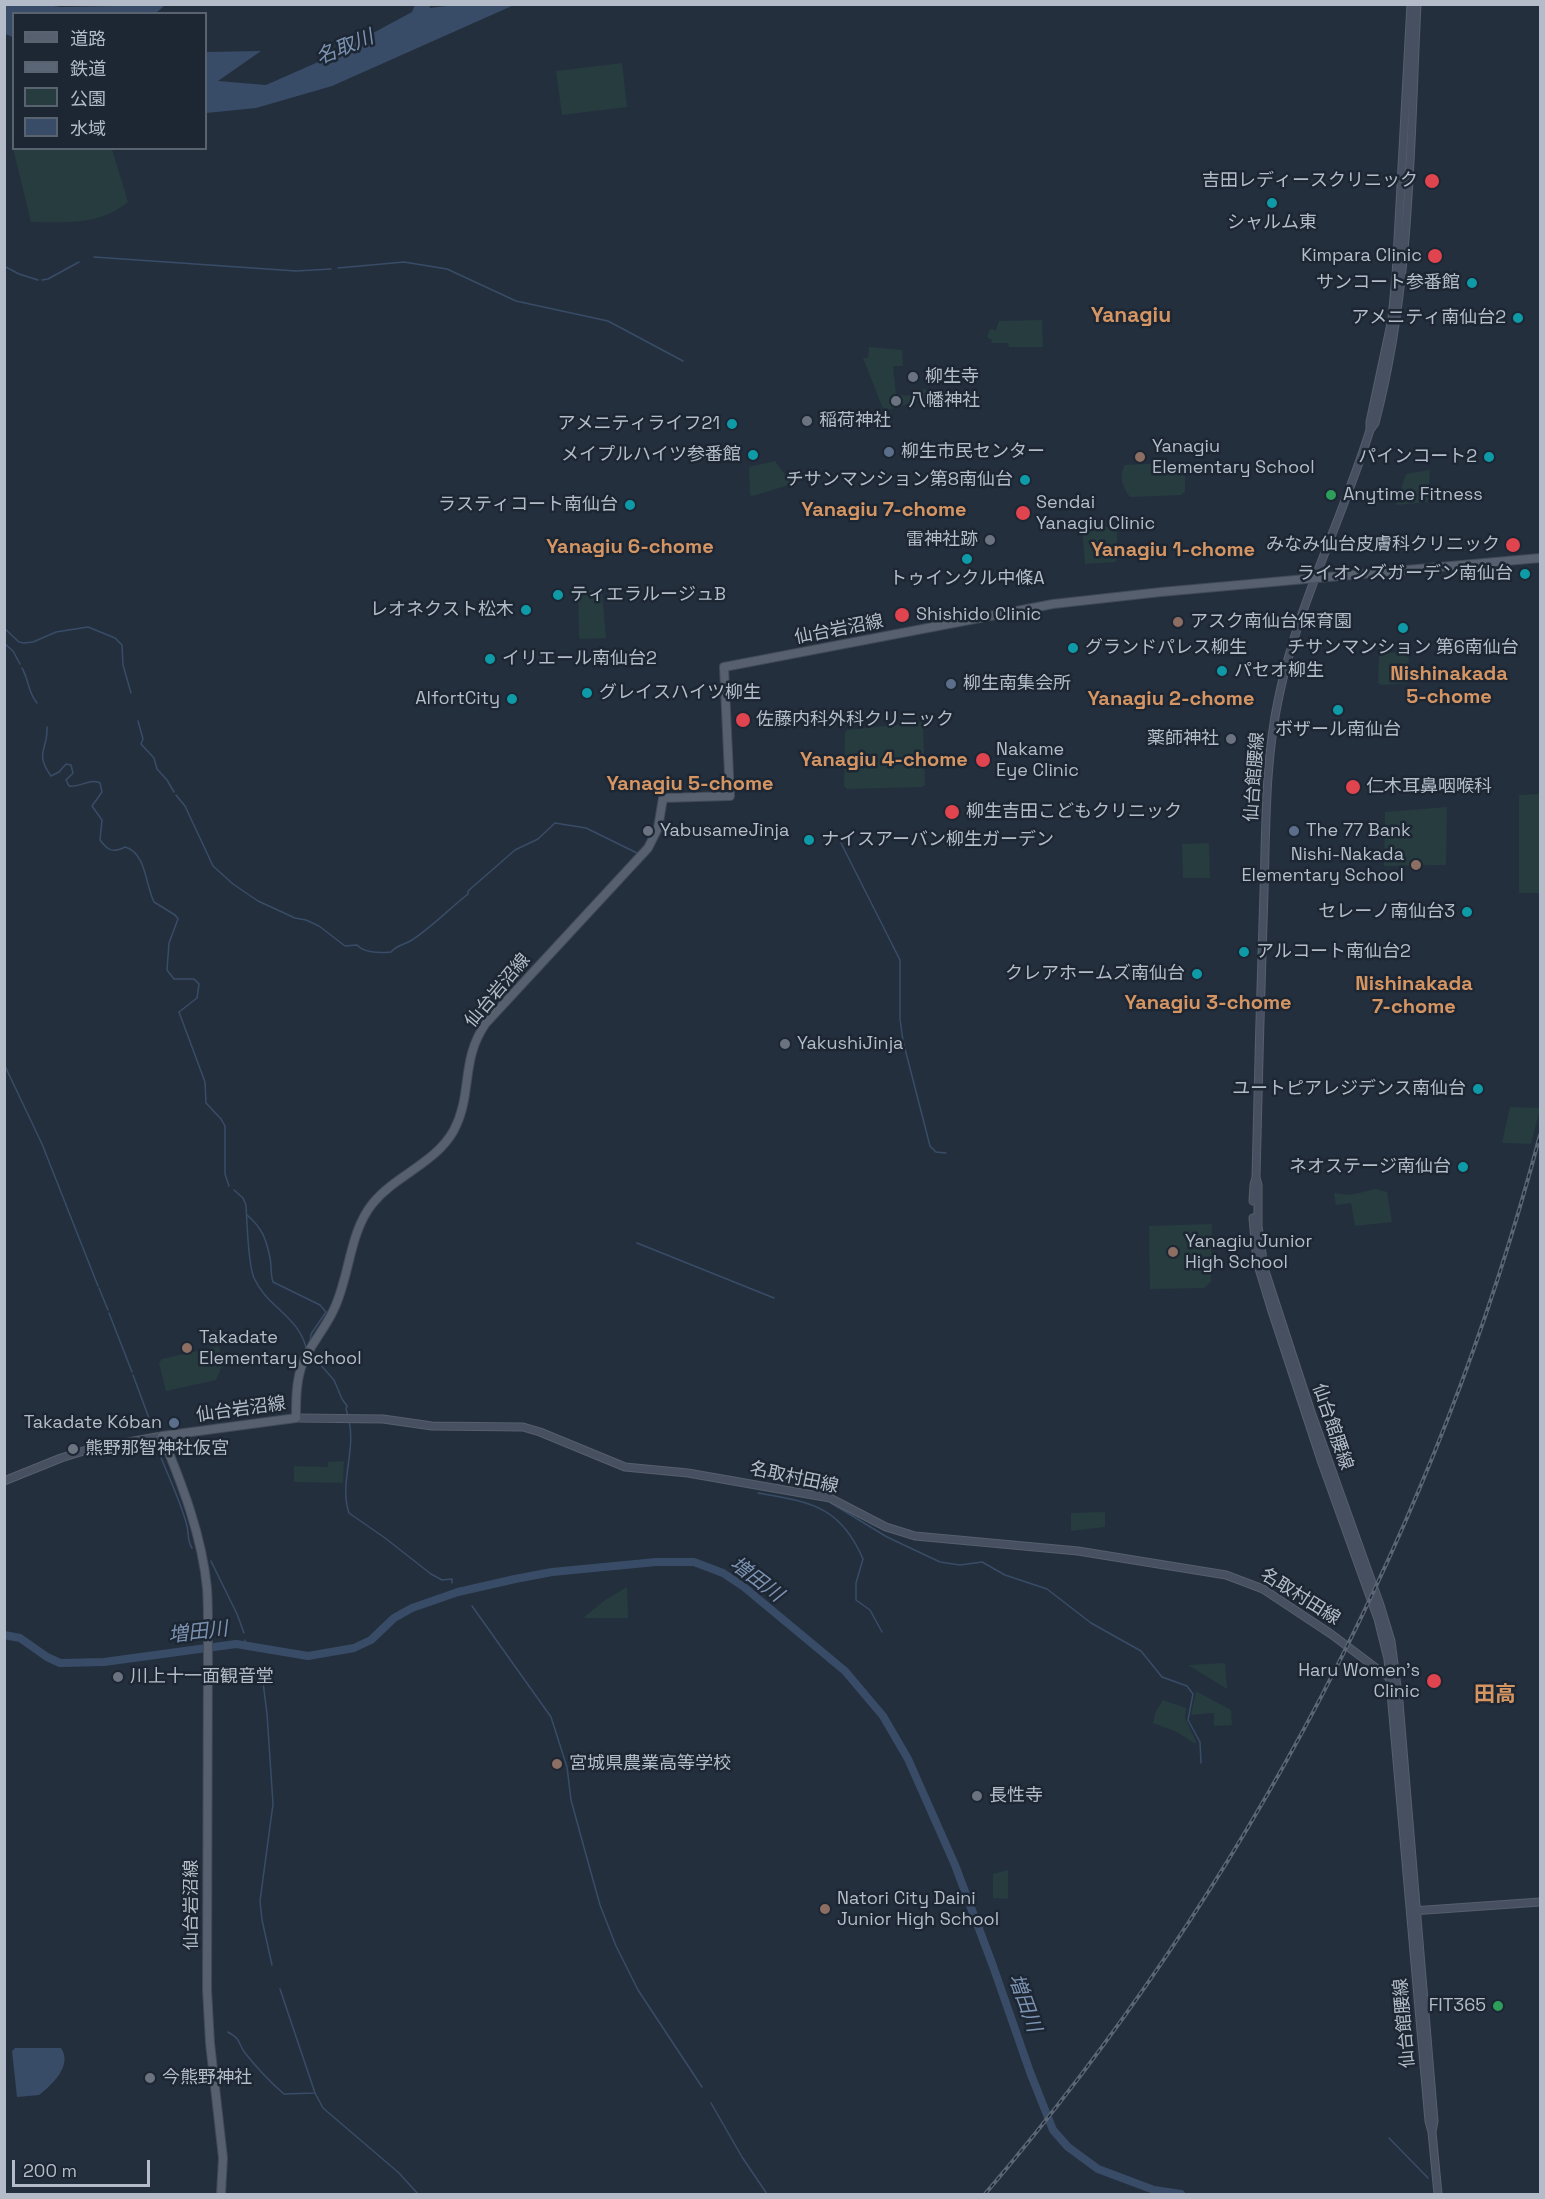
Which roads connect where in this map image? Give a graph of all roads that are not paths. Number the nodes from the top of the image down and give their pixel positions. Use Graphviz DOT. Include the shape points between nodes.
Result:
graph roads {
  1 [pos="1411,4"];
  2 [pos="1418,4"];
  3 [pos="1411,76"];
  4 [pos="1540,558"];
  5 [pos="1315,579"];
  6 [pos="1256,1177"];
  7 [pos="296,1418"];
  8 [pos="162,1436"];
  9 [pos="4,1481"];
  10 [pos="1388,1660"];
  11 [pos="1372,1664"];
  12 [pos="1393,1681"];
  13 [pos="1540,1902"];
  14 [pos="1413,1911"];
  15 [pos="221,2194"];
  16 [pos="1438,2194"];
  1 -- 3 [label="main road"];
  2 -- 3 [label="main road"];
  3 -- 5 [label="main road, 仙台館腰線" via="1392,319 1370,430 1350,493"];
  4 -- 5 [label="main road, 仙台岩沼線"];
  5 -- 6 [label="main road, 仙台館腰線" via="1290,649 1269,766"];
  5 -- 7 [label="main road, 仙台岩沼線" via="1053,604 724,668 730,796 663,798 658,828 648,848 486,1023 473,1044 454,1130 442,1146 368,1210 334,1311 309,1350 298,1381"];
  6 -- 10 [label="main road, 仙台館腰線" via="1253,1231 1257,1262 1315,1443 1378,1619"];
  6 -- 12 [label="main road, 仙台館腰線" via="1264,1267 1388,1628"];
  7 -- 8 [label="main road, 仙台岩沼線"];
  7 -- 11 [label="main road, 名取村田線" via="523,1427 625,1467 688,1473 822,1496 886,1527 915,1536 1078,1551 1226,1575 1263,1589"];
  8 -- 9 [label="main road" via="90,1449"];
  8 -- 15 [label="main road, 仙台岩沼線" via="190,1512 207,1588 207,1989 223,2158"];
  10 -- 11 [label="main road"];
  10 -- 12 [label="main road, 仙台館腰線"];
  11 -- 12 [label="main road, 名取村田線"];
  12 -- 14 [label="main road, 仙台館腰線"];
  13 -- 14 [label="main road"];
  14 -- 16 [label="main road, 仙台館腰線"];
}
